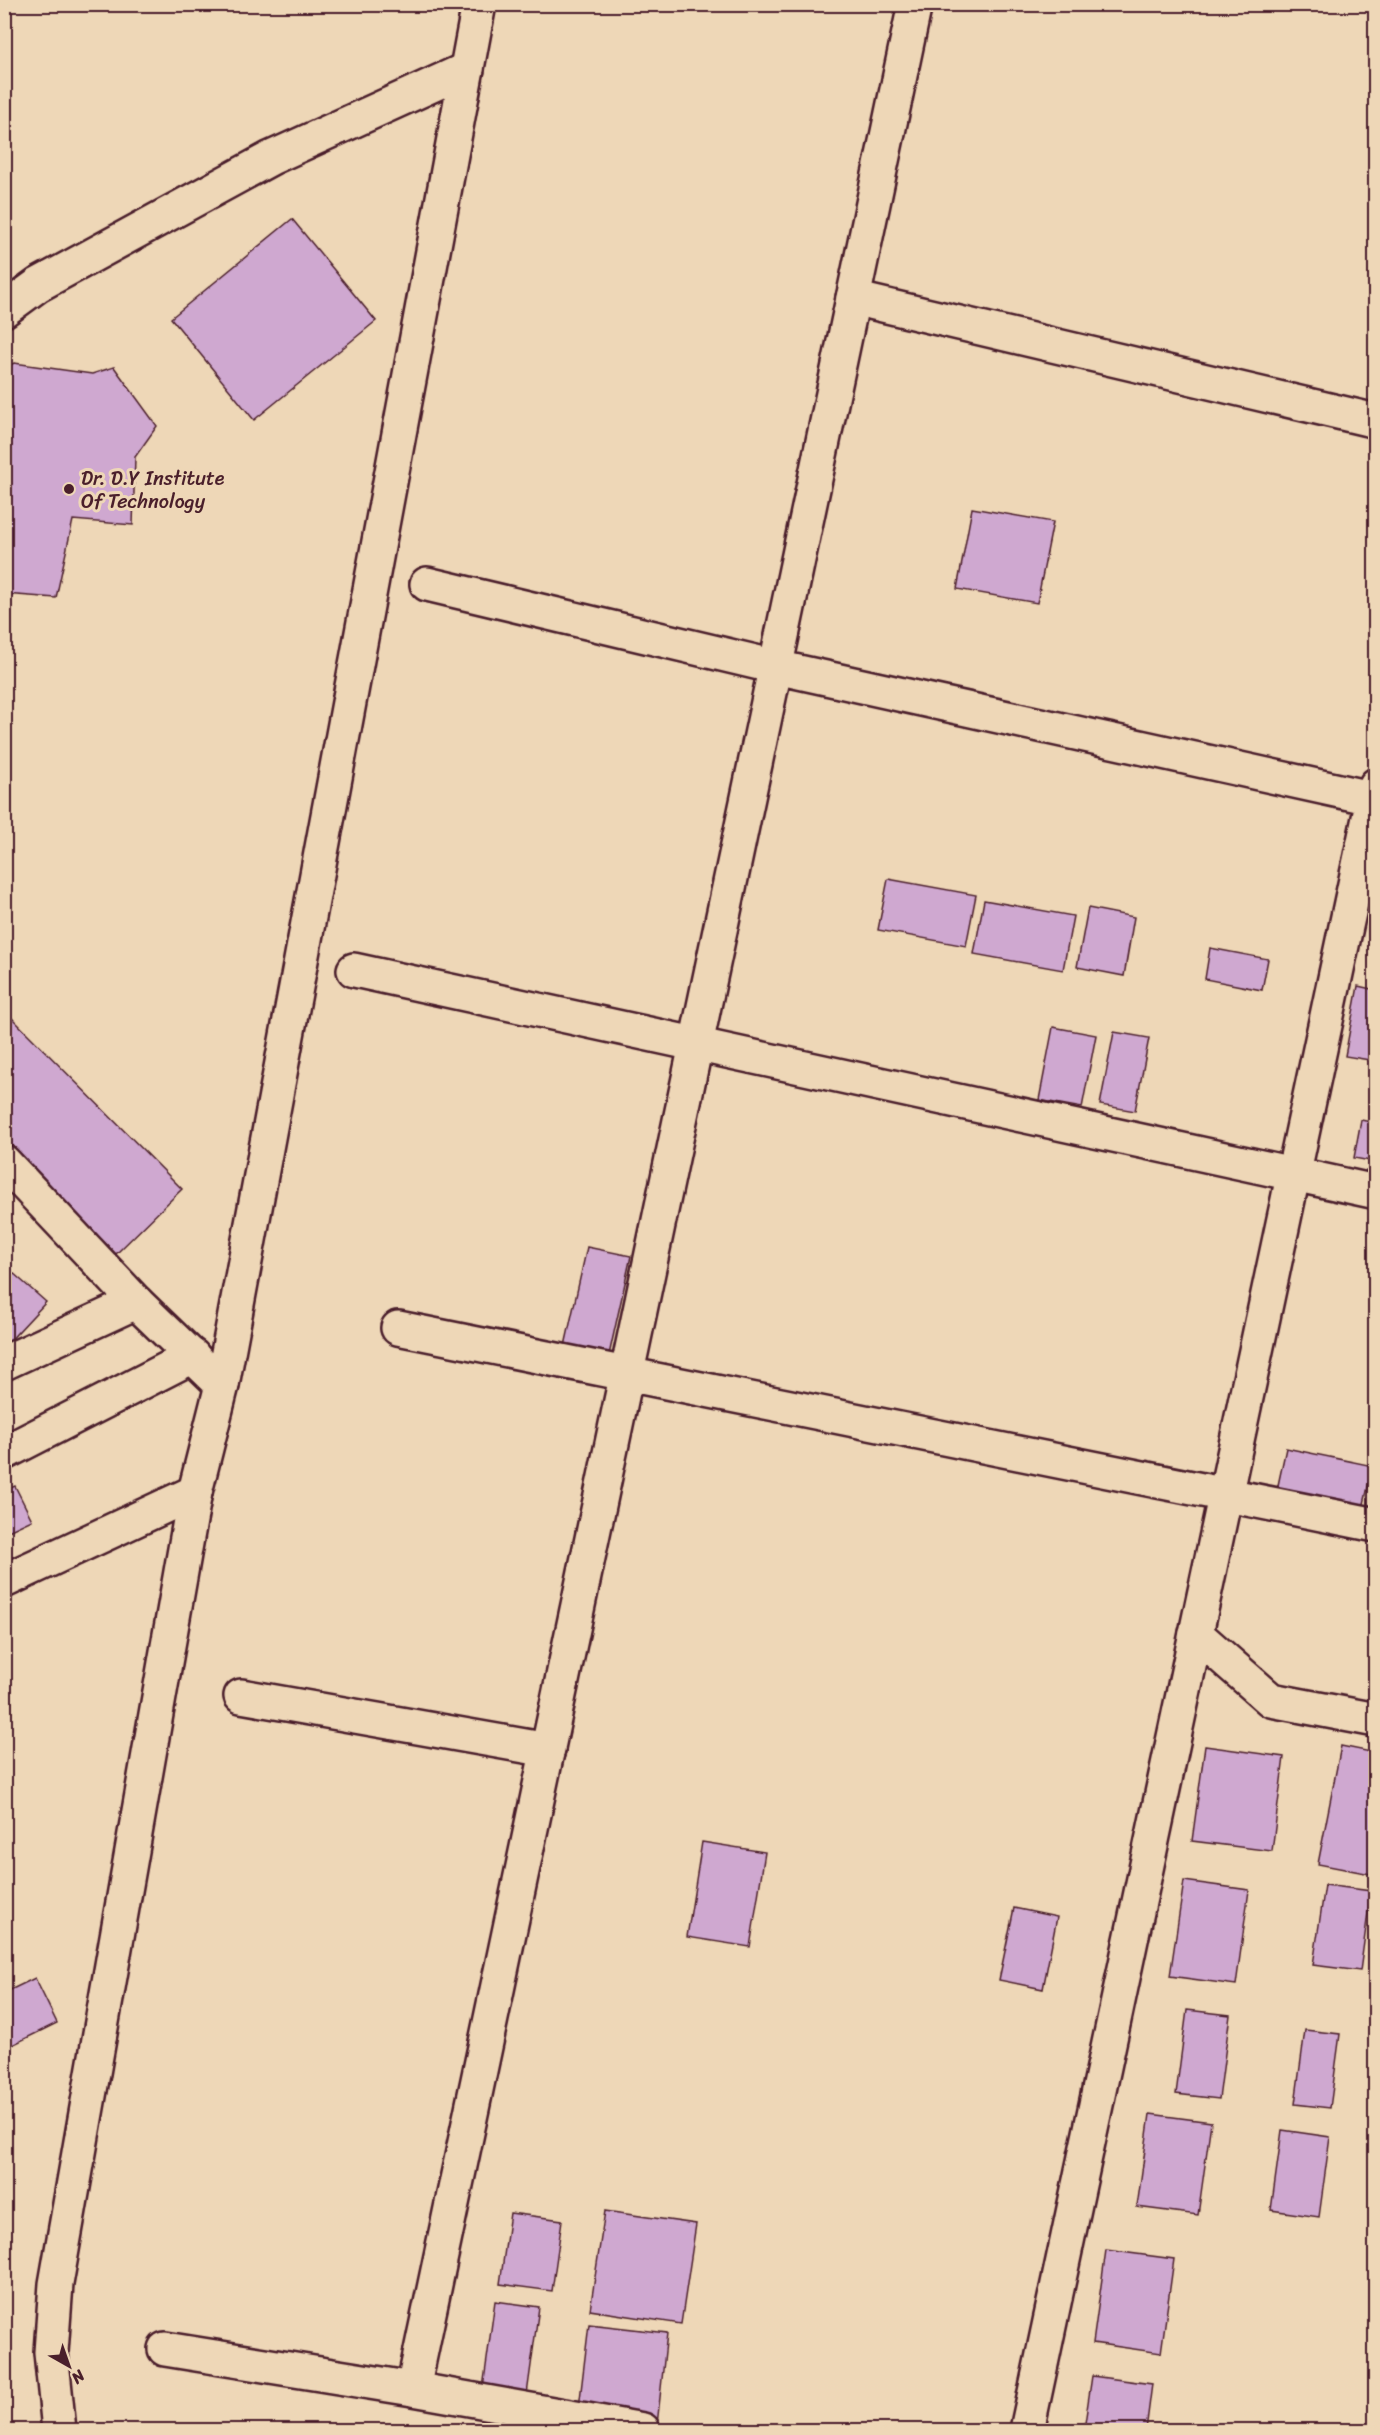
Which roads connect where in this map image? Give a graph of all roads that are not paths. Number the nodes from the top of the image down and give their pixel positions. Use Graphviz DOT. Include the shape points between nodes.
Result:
graph roads {
  1 [pos="479,4"];
  2 [pos="915,4"];
  3 [pos="467,69"];
  4 [pos="853,298"];
  5 [pos="4,310"];
  6 [pos="1376,421"];
  7 [pos="427,584"];
  8 [pos="776,667"];
  9 [pos="1375,795"];
  10 [pos="354,970"];
  11 [pos="696,1044"];
  12 [pos="4,1162"];
  13 [pos="1293,1174"];
  14 [pos="1376,1192"];
  15 [pos="136,1302"];
  16 [pos="398,1328"];
  17 [pos="193,1356"];
  18 [pos="4,1363"];
  19 [pos="627,1374"];
  20 [pos="222,1385"];
  21 [pos="4,1453"];
  22 [pos="195,1492"];
  23 [pos="1225,1495"];
  24 [pos="1376,1525"];
  25 [pos="4,1581"];
  26 [pos="1196,1634"];
  27 [pos="242,1696"];
  28 [pos="1376,1720"];
  29 [pos="548,1750"];
  30 [pos="165,2349"];
  31 [pos="413,2389"];
  32 [pos="59,2430"];
  33 [pos="643,2430"];
  34 [pos="1027,2430"];
  1 -- 3 [label="street"];
  2 -- 4 [label="street"];
  3 -- 5 [label="street" via="271,158 38,285"];
  3 -- 20 [label="street"];
  4 -- 6 [label="street"];
  4 -- 8 [label="street"];
  7 -- 8 [label="street"];
  8 -- 9 [label="street"];
  8 -- 11 [label="street"];
  9 -- 13 [label="street"];
  10 -- 11 [label="street"];
  11 -- 13 [label="street"];
  11 -- 19 [label="street"];
  12 -- 15 [label="street"];
  13 -- 14 [label="street"];
  13 -- 23 [label="street"];
  15 -- 17 [label="street"];
  15 -- 18 [label="street"];
  16 -- 19 [label="street"];
  17 -- 20 [label="street"];
  17 -- 21 [label="street"];
  19 -- 23 [label="street"];
  19 -- 29 [label="street"];
  20 -- 22 [label="street"];
  22 -- 25 [label="street"];
  22 -- 32 [label="street" via="56,2284 51,2352"];
  23 -- 24 [label="street"];
  23 -- 26 [label="street"];
  26 -- 28 [label="street" via="1271,1701"];
  26 -- 34 [label="street"];
  27 -- 29 [label="street"];
  29 -- 31 [label="street"];
  30 -- 31 [label="street"];
  31 -- 33 [label="street"];
}
